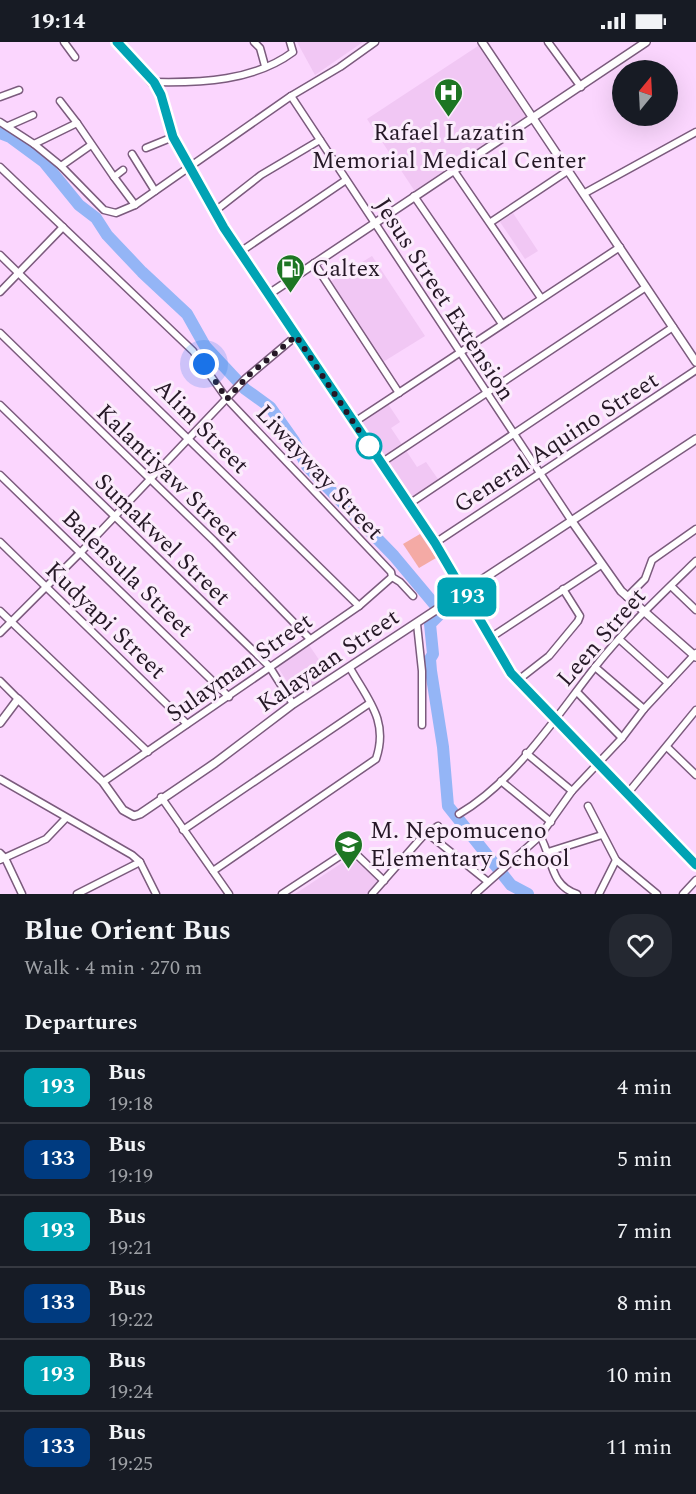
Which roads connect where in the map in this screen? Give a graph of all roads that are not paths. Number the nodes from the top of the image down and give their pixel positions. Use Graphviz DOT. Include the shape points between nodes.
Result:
graph roads {
  1 [pos="64,42"];
  2 [pos="117,42"];
  3 [pos="254,42"];
  4 [pos="290,42"];
  5 [pos="375,42"];
  6 [pos="482,42"];
  7 [pos="548,42"];
  8 [pos="646,42"];
  9 [pos="75,57"];
  10 [pos="265,66"];
  11 [pos="154,82"];
  12 [pos="580,87"];
  13 [pos="19,90"];
  14 [pos="291,96"];
  15 [pos="0,98"];
  16 [pos="60,101"];
  17 [pos="33,115"];
  18 [pos="533,118"];
  19 [pos="0,122"];
  20 [pos="77,123"];
  21 [pos="8,126"];
  22 [pos="696,132"];
  23 [pos="173,137"];
  24 [pos="320,140"];
  25 [pos="34,144"];
  26 [pos="91,145"];
  27 [pos="146,148"];
  28 [pos="132,154"];
  29 [pos="0,166"];
  30 [pos="61,166"];
  31 [pos="190,167"];
  32 [pos="123,170"];
  33 [pos="569,170"];
  34 [pos="454,171"];
  35 [pos="114,177"];
  36 [pos="346,180"];
  37 [pos="155,191"];
  38 [pos="585,194"];
  39 [pos="414,196"];
  40 [pos="135,205"];
  41 [pos="214,211"];
  42 [pos="491,222"];
  43 [pos="373,224"];
  44 [pos="63,227"];
  45 [pos="620,247"];
  46 [pos="240,252"];
  47 [pos="0,255"];
  48 [pos="314,263"];
  49 [pos="19,272"];
  50 [pos="646,287"];
  51 [pos="0,292"];
  52 [pos="268,294"];
  53 [pos="541,298"];
  54 [pos="502,324"];
  55 [pos="673,327"];
  56 [pos="0,333"];
  57 [pos="296,336"];
  58 [pos="459,353"];
  59 [pos="696,362"];
  60 [pos="696,370"];
  61 [pos="399,393"];
  62 [pos="486,393"];
  63 [pos="227,399"];
  64 [pos="0,405"];
  65 [pos="353,423"];
  66 [pos="513,434"];
  67 [pos="189,438"];
  68 [pos="696,438"];
  69 [pos="381,463"];
  70 [pos="0,475"];
  71 [pos="541,475"];
  72 [pos="149,479"];
  73 [pos="409,504"];
  74 [pos="113,517"];
  75 [pos="571,520"];
  76 [pos="696,529"];
  77 [pos="0,542"];
  78 [pos="435,543"];
  79 [pos="81,552"];
  80 [pos="695,564"];
  81 [pos="601,565"];
  82 [pos="392,577"];
  83 [pos="671,586"];
  84 [pos="46,587"];
  85 [pos="563,589"];
  86 [pos="464,593"];
  87 [pos="413,596"];
  88 [pos="627,597"];
  89 [pos="359,606"];
  90 [pos="696,610"];
  91 [pos="0,611"];
  92 [pos="645,612"];
  93 [pos="11,621"];
  94 [pos="417,624"];
  95 [pos="0,633"];
  96 [pos="489,638"];
  97 [pos="310,639"];
  98 [pos="619,639"];
  99 [pos="695,655"];
  100 [pos="269,666"];
  101 [pos="595,667"];
  102 [pos="350,668"];
  103 [pos="0,681"];
  104 [pos="517,681"];
  105 [pos="668,683"];
  106 [pos="577,692"];
  107 [pos="229,697"];
  108 [pos="18,699"];
  109 [pos="370,703"];
  110 [pos="293,704"];
  111 [pos="644,709"];
  112 [pos="696,710"];
  113 [pos="554,719"];
  114 [pos="0,723"];
  115 [pos="187,724"];
  116 [pos="422,724"];
  117 [pos="622,738"];
  118 [pos="667,747"];
  119 [pos="148,752"];
  120 [pos="526,753"];
  121 [pos="598,763"];
  122 [pos="696,775"];
  123 [pos="0,779"];
  124 [pos="501,781"];
  125 [pos="103,782"];
  126 [pos="572,791"];
  127 [pos="628,793"];
  128 [pos="161,797"];
  129 [pos="588,806"];
  130 [pos="459,814"];
  131 [pos="66,818"];
  132 [pos="551,822"];
  133 [pos="438,826"];
  134 [pos="183,830"];
  135 [pos="427,833"];
  136 [pos="602,835"];
  137 [pos="540,836"];
  138 [pos="548,852"];
  139 [pos="2,857"];
  140 [pos="616,860"];
  141 [pos="140,862"];
  142 [pos="696,865"];
  143 [pos="213,871"];
  144 [pos="696,880"];
  145 [pos="384,881"];
  146 [pos="487,881"];
  147 [pos="87,892"];
  148 [pos="22,894"];
  149 [pos="77,894"];
  150 [pos="156,894"];
  151 [pos="229,894"];
  152 [pos="282,894"];
  153 [pos="372,894"];
  154 [pos="474,894"];
  155 [pos="577,894"];
  156 [pos="599,894"];
  157 [pos="657,894"];
  158 [pos="683,894"];
  1 -- 9 [label="street"];
  2 -- 11 [label="main road"];
  3 -- 10 [label="street"];
  4 -- 10 [label="street" via="293,52"];
  5 -- 14 [label="street"];
  6 -- 18 [label="street"];
  7 -- 12 [label="street"];
  8 -- 12 [label="street"];
  10 -- 11 [label="street" via="210,81"];
  11 -- 23 [label="main road"];
  12 -- 18 [label="street"];
  13 -- 15 [label="street"];
  14 -- 24 [label="street, Jesus Street Extension"];
  14 -- 31 [label="street"];
  16 -- 20 [label="street"];
  17 -- 21 [label="street"];
  18 -- 33 [label="street"];
  18 -- 34 [label="street"];
  19 -- 21 [label="street"];
  20 -- 25 [label="street"];
  20 -- 26 [label="street"];
  21 -- 25 [label="street"];
  22 -- 38 [label="street"];
  23 -- 27 [label="street"];
  23 -- 31 [label="main road"];
  24 -- 36 [label="street, Jesus Street Extension"];
  24 -- 41 [label="street" via="261,175"];
  25 -- 30 [label="street"];
  26 -- 30 [label="street"];
  26 -- 35 [label="street"];
  28 -- 37 [label="street"];
  29 -- 44 [label="street, Liwayway Street"];
  30 -- 40 [label="street" via="108,212"];
  31 -- 37 [label="street"];
  31 -- 41 [label="main road"];
  32 -- 35 [label="street"];
  33 -- 38 [label="street"];
  33 -- 42 [label="street"];
  34 -- 39 [label="street"];
  34 -- 42 [label="street"];
  35 -- 40 [label="street"];
  36 -- 43 [label="street, Jesus Street Extension"];
  36 -- 46 [label="street"];
  37 -- 40 [label="street"];
  38 -- 45 [label="street"];
  39 -- 43 [label="street"];
  39 -- 54 [label="street"];
  41 -- 46 [label="main road"];
  42 -- 53 [label="street"];
  43 -- 48 [label="street"];
  43 -- 58 [label="street, Jesus Street Extension"];
  44 -- 49 [label="street"];
  44 -- 63 [label="street, Liwayway Street" via="193,351"];
  45 -- 50 [label="street"];
  45 -- 53 [label="street"];
  46 -- 52 [label="main road"];
  47 -- 49 [label="street, Alim Street"];
  48 -- 52 [label="street"];
  48 -- 61 [label="street"];
  49 -- 51 [label="street"];
  49 -- 67 [label="street, Alim Street"];
  50 -- 55 [label="street"];
  50 -- 62 [label="street"];
  52 -- 57 [label="main road"];
  53 -- 54 [label="street"];
  54 -- 58 [label="street"];
  55 -- 59 [label="street"];
  55 -- 66 [label="street"];
  56 -- 72 [label="street, Kalantiyaw Street"];
  57 -- 63 [label="street"];
  57 -- 65 [label="main road"];
  58 -- 61 [label="street"];
  58 -- 62 [label="street, Jesus Street Extension"];
  60 -- 71 [label="street, General Aquino Street"];
  61 -- 65 [label="street"];
  62 -- 66 [label="street, Jesus Street Extension"];
  62 -- 69 [label="street"];
  63 -- 67 [label="street"];
  63 -- 82 [label="street, Liwayway Street"];
  64 -- 74 [label="street, Sumakwel Street"];
  65 -- 69 [label="main road"];
  66 -- 71 [label="street, Jesus Street Extension"];
  66 -- 73 [label="street"];
  67 -- 72 [label="street"];
  67 -- 89 [label="street, Alim Street"];
  68 -- 75 [label="street, Kalayaan Street"];
  69 -- 73 [label="main road"];
  70 -- 79 [label="street, Balensula Street"];
  71 -- 75 [label="street, Jesus Street Extension"];
  71 -- 78 [label="street, General Aquino Street"];
  72 -- 74 [label="street"];
  72 -- 97 [label="street, Kalantiyaw Street"];
  73 -- 78 [label="main road"];
  74 -- 79 [label="street"];
  74 -- 100 [label="street, Sumakwel Street"];
  75 -- 81 [label="street"];
  75 -- 86 [label="street, Kalayaan Street"];
  76 -- 88 [label="street" via="652,560 645,579"];
  77 -- 84 [label="street, Kudyapi Street"];
  78 -- 86 [label="main road"];
  79 -- 84 [label="street"];
  79 -- 107 [label="street, Balensula Street"];
  80 -- 83 [label="street, Leen Street"];
  81 -- 85 [label="street"];
  81 -- 88 [label="street"];
  82 -- 87 [label="street, Liwayway Street"];
  82 -- 89 [label="street, Sulayman Street"];
  83 -- 90 [label="street"];
  83 -- 92 [label="street, Leen Street"];
  84 -- 93 [label="street"];
  84 -- 115 [label="street, Kudyapi Street"];
  85 -- 96 [label="street"];
  85 -- 104 [label="street" via="580,616 578,621 549,656"];
  86 -- 94 [label="street, Kalayaan Street"];
  86 -- 96 [label="main road"];
  88 -- 92 [label="street"];
  89 -- 97 [label="street, Sulayman Street"];
  91 -- 93 [label="street"];
  92 -- 98 [label="street, Leen Street"];
  92 -- 99 [label="street"];
  93 -- 95 [label="street"];
  93 -- 119 [label="street"];
  94 -- 102 [label="street, Kalayaan Street"];
  94 -- 116 [label="street"];
  96 -- 104 [label="main road"];
  97 -- 100 [label="street, Sulayman Street"];
  98 -- 101 [label="street, Leen Street"];
  98 -- 105 [label="street"];
  99 -- 105 [label="street"];
  100 -- 107 [label="street, Sulayman Street"];
  100 -- 110 [label="street, Sumakwel Street"];
  101 -- 106 [label="street, Leen Street"];
  101 -- 111 [label="street"];
  102 -- 109 [label="street"];
  102 -- 110 [label="street, Kalayaan Street"];
  103 -- 108 [label="street"];
  104 -- 113 [label="main road"];
  105 -- 111 [label="street"];
  106 -- 113 [label="street, Leen Street"];
  106 -- 117 [label="street"];
  107 -- 115 [label="street, Sulayman Street"];
  108 -- 114 [label="street"];
  108 -- 125 [label="street"];
  109 -- 134 [label="street"];
  109 -- 143 [label="street" via="380,718 375,759"];
  110 -- 128 [label="street, Kalayaan Street" via="215,763"];
  111 -- 117 [label="street"];
  112 -- 118 [label="street"];
  113 -- 120 [label="street, Leen Street"];
  113 -- 121 [label="main road"];
  115 -- 119 [label="street, Sulayman Street"];
  117 -- 121 [label="street"];
  118 -- 122 [label="street"];
  118 -- 127 [label="street"];
  119 -- 125 [label="street, Sulayman Street"];
  120 -- 124 [label="street, Leen Street"];
  120 -- 126 [label="street"];
  121 -- 126 [label="street"];
  121 -- 127 [label="main road"];
  123 -- 131 [label="street"];
  124 -- 130 [label="street, Leen Street"];
  124 -- 132 [label="street"];
  125 -- 128 [label="street, Kalayaan Street" via="123,810 134,816"];
  126 -- 132 [label="street"];
  127 -- 142 [label="main road"];
  128 -- 134 [label="street"];
  129 -- 136 [label="street"];
  131 -- 139 [label="street" via="46,839"];
  131 -- 141 [label="street"];
  132 -- 137 [label="street"];
  133 -- 135 [label="street"];
  134 -- 143 [label="street"];
  135 -- 145 [label="street"];
  135 -- 146 [label="street"];
  136 -- 138 [label="street"];
  136 -- 140 [label="street"];
  137 -- 138 [label="street"];
  137 -- 146 [label="street"];
  138 -- 155 [label="street" via="554,877 566,890"];
  139 -- 148 [label="street"];
  140 -- 156 [label="street"];
  140 -- 157 [label="street"];
  141 -- 147 [label="street"];
  141 -- 150 [label="street"];
  143 -- 151 [label="street"];
  144 -- 158 [label="street"];
  145 -- 152 [label="street" via="357,855 346,852"];
  145 -- 153 [label="street"];
  146 -- 154 [label="street"];
  147 -- 149 [label="street"];
}
